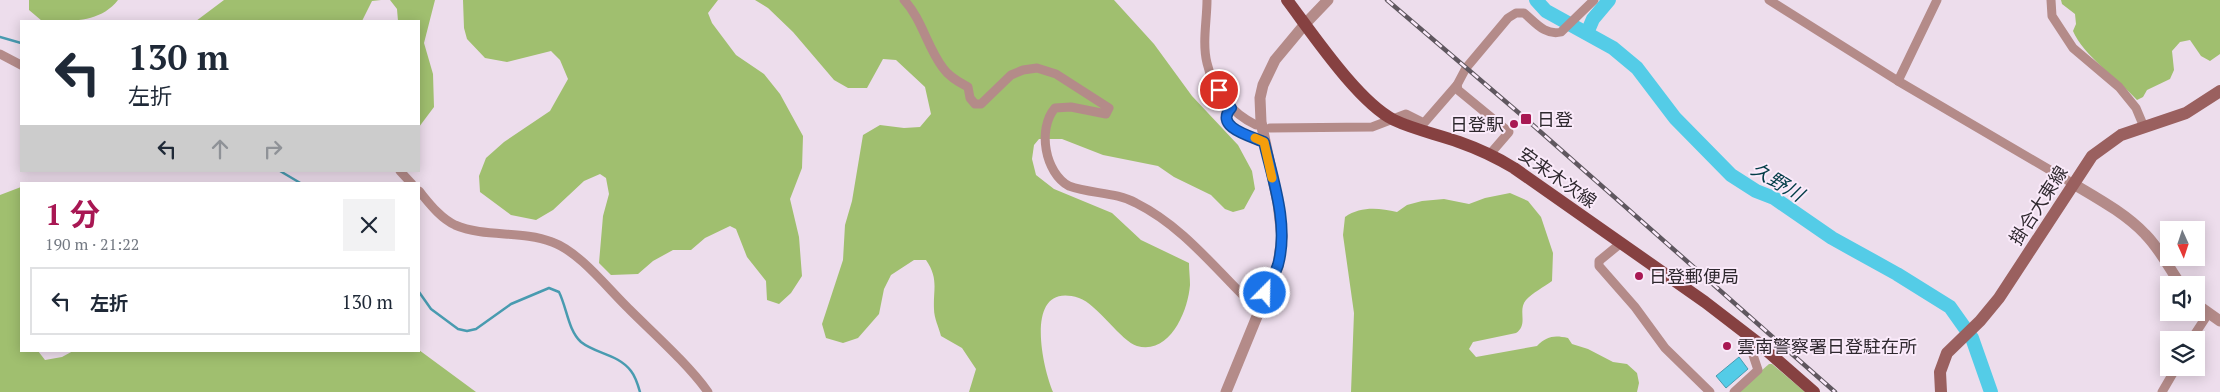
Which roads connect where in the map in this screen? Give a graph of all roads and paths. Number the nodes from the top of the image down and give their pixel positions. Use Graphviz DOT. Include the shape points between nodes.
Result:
graph roads {
  1 [pos="904,0"];
  2 [pos="1207,0"];
  3 [pos="1287,0"];
  4 [pos="1328,0"];
  5 [pos="1594,0"];
  6 [pos="1769,0"];
  7 [pos="1937,0"];
  8 [pos="2051,0"];
  9 [pos="1305,24"];
  10 [pos="0,54"];
  11 [pos="20,64"];
  12 [pos="1898,81"];
  13 [pos="1457,85"];
  14 [pos="2220,91"];
  15 [pos="1231,108"];
  16 [pos="1392,119"];
  17 [pos="1256,125"];
  18 [pos="2144,127"];
  19 [pos="1270,128"];
  20 [pos="1264,142"];
  21 [pos="1490,154"];
  22 [pos="401,172"];
  23 [pos="410,182"];
  24 [pos="2072,183"];
  25 [pos="420,192"];
  26 [pos="1621,243"];
  27 [pos="2175,276"];
  28 [pos="1258,310"];
  29 [pos="2205,312"];
  30 [pos="2208,314"];
  31 [pos="2220,321"];
  32 [pos="2197,331"];
  33 [pos="1757,342"];
  34 [pos="2171,376"];
  35 [pos="708,392"];
  36 [pos="1226,392"];
  37 [pos="1710,392"];
  38 [pos="1734,392"];
  39 [pos="1814,392"];
  40 [pos="1941,392"];
  41 [pos="2162,392"];
  1 -- 28 [label="street" via="943,68 952,78 968,87 975,104 981,104 1011,75 1037,68 1056,74 1109,108 1106,114 1071,107 1055,108 1046,129 1047,156 1054,173 1069,186 1136,202 1166,222 1187,238"];
  2 -- 15 [label="street" via="1207,63"];
  3 -- 9 [label="main road, 安来木次線"];
  4 -- 9 [label="street"];
  5 -- 13 [label="street" via="1555,34 1546,32 1524,13 1516,13 1508,18 1466,68"];
  6 -- 12 [label="street"];
  7 -- 12 [label="street"];
  8 -- 18 [label="street" via="2052,16 2073,48 2119,87 2136,108"];
  9 -- 16 [label="main road, 安来木次線" via="1347,77 1374,106"];
  9 -- 20 [label="street" via="1275,60 1263,85 1260,112"];
  10 -- 11 [label="street"];
  12 -- 24 [label="street"];
  13 -- 16 [label="street" via="1424,123 1406,114"];
  13 -- 21 [label="street" via="1458,90 1509,132"];
  14 -- 18 [label="main road, 掛合大東線" via="2186,113"];
  15 -- 17 [label="street"];
  15 -- 20 [label="street" via="1225,119 1228,124"];
  16 -- 19 [label="street" via="1372,127"];
  16 -- 21 [label="main road, 安来木次線"];
  18 -- 24 [label="main road, 掛合大東線" via="2107,143 2092,156"];
  20 -- 28 [label="street" via="1282,237 1278,264"];
  21 -- 26 [label="main road, 安来木次線"];
  22 -- 23 [label="street"];
  24 -- 27 [label="street" via="2113,208 2145,234"];
  24 -- 40 [label="main road, 掛合大東線" via="1999,298 1947,353 1940,372"];
  25 -- 35 [label="street" via="441,216 454,224 478,231 538,237 572,253"];
  26 -- 33 [label="main road, 安来木次線"];
  26 -- 37 [label="street" via="1599,261 1599,266 1665,348"];
  28 -- 36 [label="street"];
  29 -- 30 [label="street"];
  30 -- 31 [label="street"];
  30 -- 32 [label="street"];
  33 -- 38 [label="street" via="1752,352 1758,370"];
  33 -- 39 [label="main road, 安来木次線"];
  34 -- 41 [label="street"];
}
